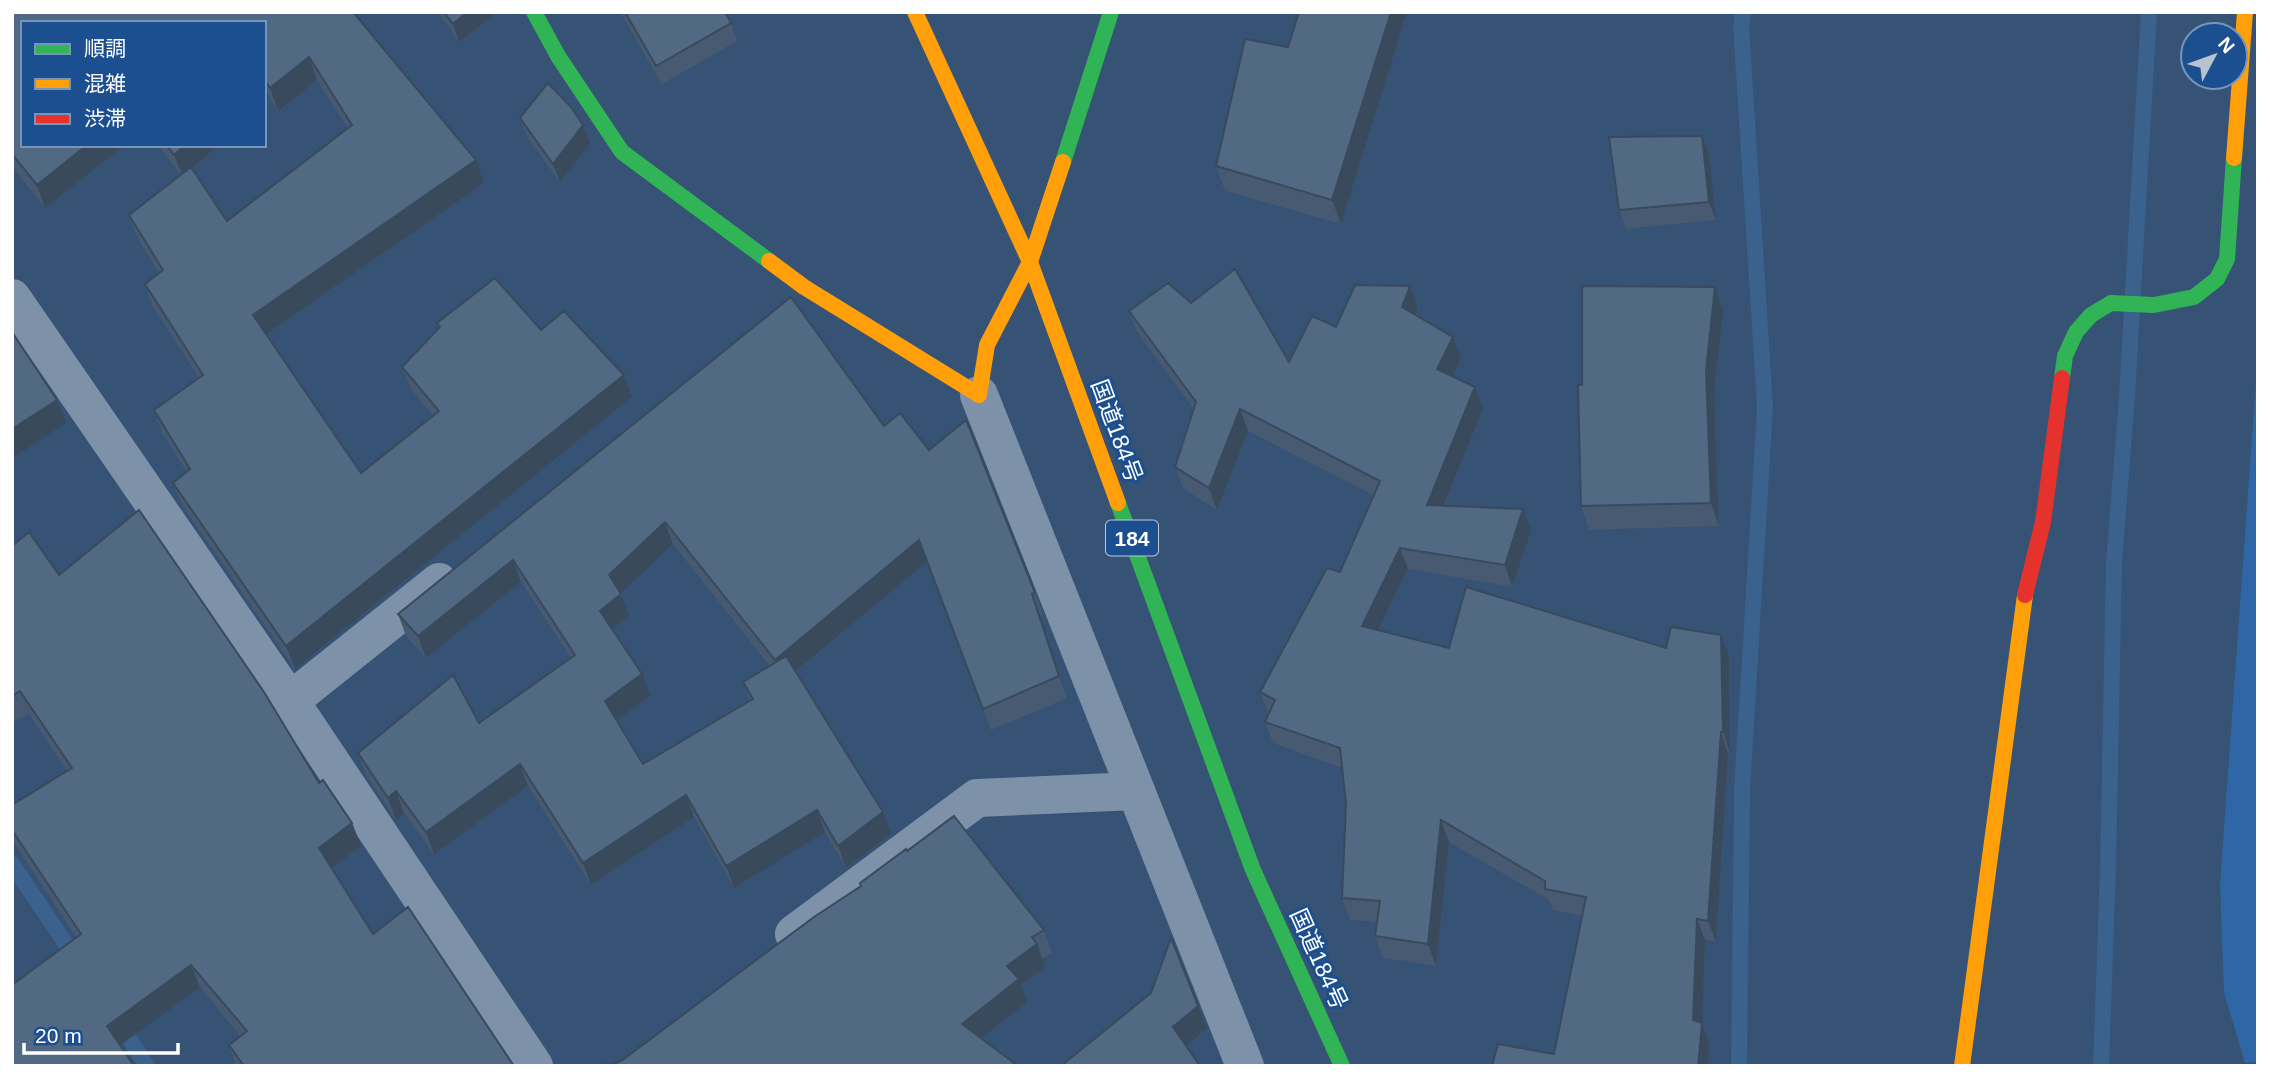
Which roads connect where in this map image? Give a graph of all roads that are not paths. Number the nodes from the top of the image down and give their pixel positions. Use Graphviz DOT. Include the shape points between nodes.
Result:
graph roads {
  1 [pos="534,12"];
  2 [pos="915,12"];
  3 [pos="1111,12"];
  4 [pos="2245,12"];
  5 [pos="1030,262"];
  6 [pos="804,287"];
  7 [pos="12,298"];
  8 [pos="772,313"];
  9 [pos="979,395"];
  10 [pos="462,563"];
  11 [pos="290,701"];
  12 [pos="1135,791"];
  13 [pos="769,952"];
  14 [pos="534,1066"];
  15 [pos="1245,1066"];
  16 [pos="1342,1066"];
  17 [pos="1962,1066"];
  1 -- 6 [label="main road" via="622,152"];
  2 -- 5 [label="main road, 国道184号 / 184"];
  3 -- 5 [label="main road"];
  4 -- 17 [label="main road" via="2227,259 2217,279 2194,297 2154,305 2111,303 2091,315 2076,332 2065,356 2043,522 2022,606"];
  5 -- 9 [label="main road" via="986,345"];
  5 -- 16 [label="main road, 国道184号 / 184" via="1254,870"];
  6 -- 8 [label="street"];
  6 -- 9 [label="main road"];
  7 -- 11 [label="street"];
  9 -- 12 [label="street"];
  10 -- 11 [label="street"];
  11 -- 14 [label="street"];
  12 -- 13 [label="street" via="977,798"];
  12 -- 15 [label="street"];
}
